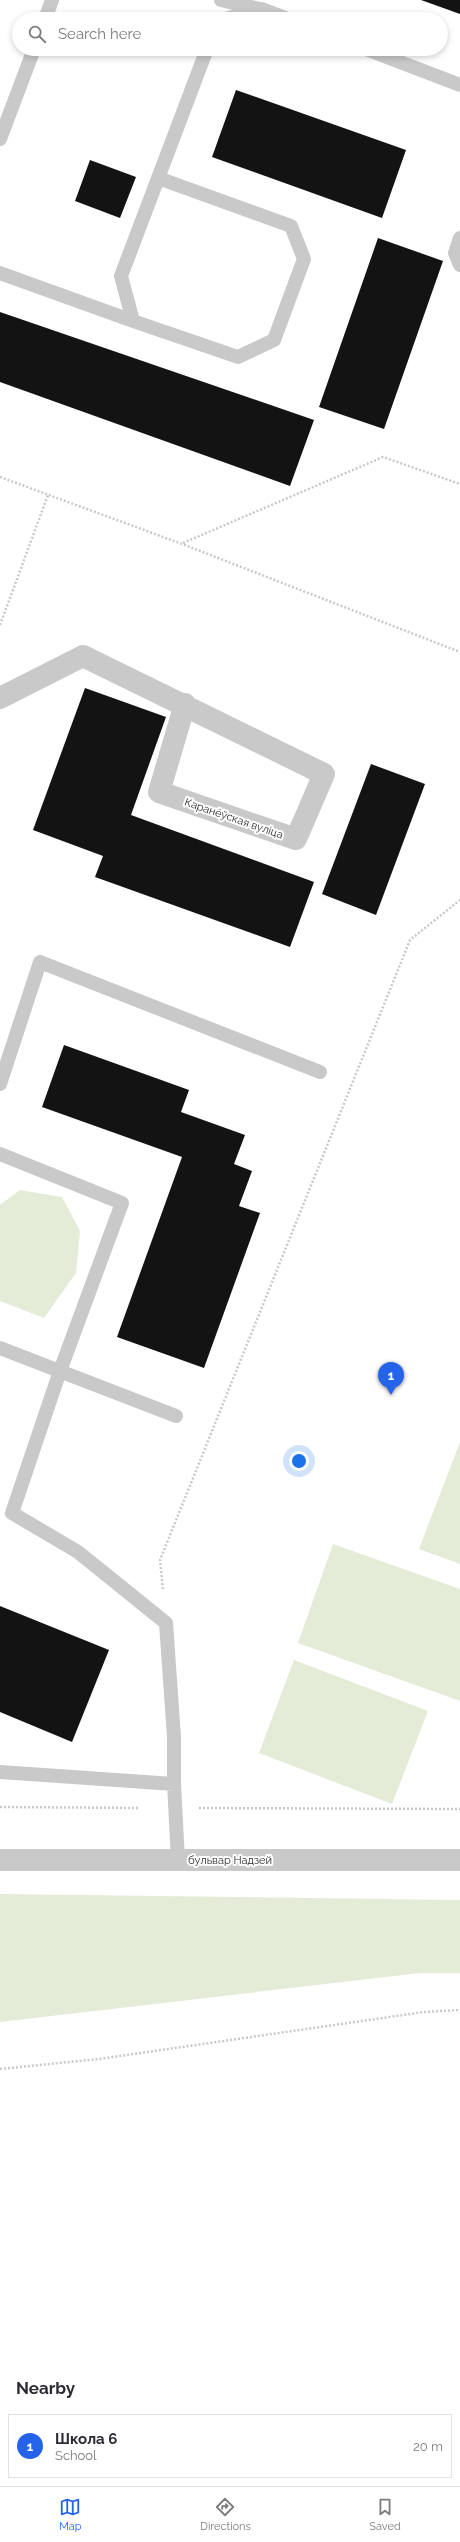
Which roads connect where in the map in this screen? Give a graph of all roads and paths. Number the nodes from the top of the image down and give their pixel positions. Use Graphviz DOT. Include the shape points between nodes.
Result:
graph roads {
  1 [pos="52,0"];
  2 [pos="221,0"];
  3 [pos="262,9"];
  4 [pos="48,12"];
  5 [pos="251,12"];
  6 [pos="270,12"];
  7 [pos="31,56"];
  8 [pos="204,56"];
  9 [pos="384,56"];
  10 [pos="460,85"];
  11 [pos="0,139"];
  12 [pos="158,178"];
  13 [pos="460,238"];
  14 [pos="460,264"];
  15 [pos="0,273"];
  16 [pos="133,321"];
  17 [pos="0,477"];
  18 [pos="460,484"];
  19 [pos="48,494"];
  20 [pos="182,544"];
  21 [pos="0,625"];
  22 [pos="460,652"];
  23 [pos="0,698"];
  24 [pos="186,704"];
  25 [pos="460,900"];
  26 [pos="320,1072"];
  27 [pos="0,1084"];
  28 [pos="0,1154"];
  29 [pos="0,1348"];
  30 [pos="60,1371"];
  31 [pos="176,1416"];
  32 [pos="166,1623"];
  33 [pos="0,1772"];
  34 [pos="174,1784"];
  35 [pos="0,1808"];
  36 [pos="175,1808"];
  37 [pos="460,1809"];
  38 [pos="0,1860"];
  39 [pos="178,1860"];
  40 [pos="460,1860"];
  41 [pos="460,2010"];
  42 [pos="0,2069"];
  1 -- 4 [label="lane"];
  2 -- 3 [label="lane"];
  3 -- 5 [label="lane"];
  3 -- 6 [label="lane"];
  7 -- 11 [label="lane"];
  8 -- 12 [label="lane"];
  9 -- 10 [label="lane"];
  12 -- 16 [label="lane" via="121,276"];
  12 -- 16 [label="lane" via="291,226 304,258 274,340 238,357"];
  13 -- 14 [label="lane" via="455,253"];
  15 -- 16 [label="lane"];
  17 -- 19 [label="path"];
  18 -- 20 [label="path" via="383,457"];
  19 -- 20 [label="path"];
  19 -- 21 [label="path"];
  20 -- 22 [label="path"];
  23 -- 24 [label="street, Каранёўская вуліца" via="83,656"];
  24 -- 24 [label="street, Каранёўская вуліца" via="158,792 296,839 324,774"];
  25 -- 32 [label="path" via="410,940 160,1560"];
  26 -- 27 [label="lane" via="40,962"];
  28 -- 30 [label="lane" via="122,1203"];
  29 -- 30 [label="lane"];
  30 -- 31 [label="lane"];
  30 -- 32 [label="lane" via="12,1513 78,1552"];
  32 -- 34 [label="lane" via="174,1738"];
  33 -- 34 [label="lane"];
  34 -- 36 [label="lane"];
  35 -- 36 [label="path"];
  36 -- 37 [label="path"];
  36 -- 39 [label="lane"];
  38 -- 39 [label="street, бульвар Надзей"];
  39 -- 40 [label="street, бульвар Надзей"];
  41 -- 42 [label="path" via="424,2012 98,2059"];
}
